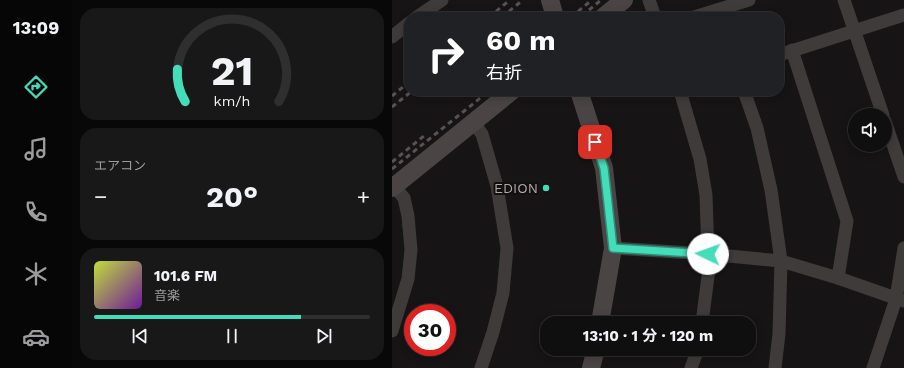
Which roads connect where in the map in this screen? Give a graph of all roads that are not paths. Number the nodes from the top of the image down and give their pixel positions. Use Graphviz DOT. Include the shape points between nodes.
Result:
graph roads {
  1 [pos="442,0"];
  2 [pos="550,0"];
  3 [pos="624,0"];
  4 [pos="649,0"];
  5 [pos="749,0"];
  6 [pos="844,0"];
  7 [pos="424,12"];
  8 [pos="554,12"];
  9 [pos="609,12"];
  10 [pos="653,12"];
  11 [pos="710,12"];
  12 [pos="904,15"];
  13 [pos="404,27"];
  14 [pos="854,31"];
  15 [pos="392,37"];
  16 [pos="792,50"];
  17 [pos="784,53"];
  18 [pos="506,96"];
  19 [pos="581,96"];
  20 [pos="681,96"];
  21 [pos="746,96"];
  22 [pos="881,108"];
  23 [pos="473,122"];
  24 [pos="892,142"];
  25 [pos="904,178"];
  26 [pos="393,187"];
  27 [pos="613,248"];
  28 [pos="904,248"];
  29 [pos="708,254"];
  30 [pos="781,261"];
  31 [pos="838,278"];
  32 [pos="900,300"];
  33 [pos="601,316"];
  34 [pos="703,316"];
  35 [pos="392,331"];
  36 [pos="594,356"];
  37 [pos="695,356"];
  38 [pos="481,368"];
  39 [pos="590,368"];
  40 [pos="691,368"];
  41 [pos="775,368"];
  42 [pos="873,368"];
  1 -- 7 [label="street"];
  2 -- 8 [label="street"];
  3 -- 9 [label="street"];
  4 -- 10 [label="street"];
  5 -- 11 [label="street"];
  6 -- 14 [label="street"];
  12 -- 14 [label="street"];
  13 -- 15 [label="street"];
  14 -- 16 [label="street"];
  14 -- 22 [label="street"];
  16 -- 17 [label="street"];
  16 -- 31 [label="street" via="848,221"];
  18 -- 23 [label="street"];
  19 -- 27 [label="street" via="604,168"];
  20 -- 29 [label="street" via="700,159 705,188"];
  21 -- 30 [label="street" via="757,128 771,190"];
  23 -- 26 [label="street"];
  23 -- 38 [label="street" via="482,134 498,186 507,248 503,293"];
  24 -- 25 [label="street"];
  26 -- 35 [label="street" via="404,198 411,250 408,279"];
  27 -- 29 [label="street"];
  27 -- 33 [label="street"];
  28 -- 32 [label="street"];
  29 -- 30 [label="street"];
  29 -- 34 [label="street" via="710,261"];
  30 -- 31 [label="street"];
  30 -- 41 [label="street" via="779,334"];
  31 -- 32 [label="street"];
  32 -- 42 [label="street"];
  36 -- 39 [label="street"];
  37 -- 40 [label="street"];
}
